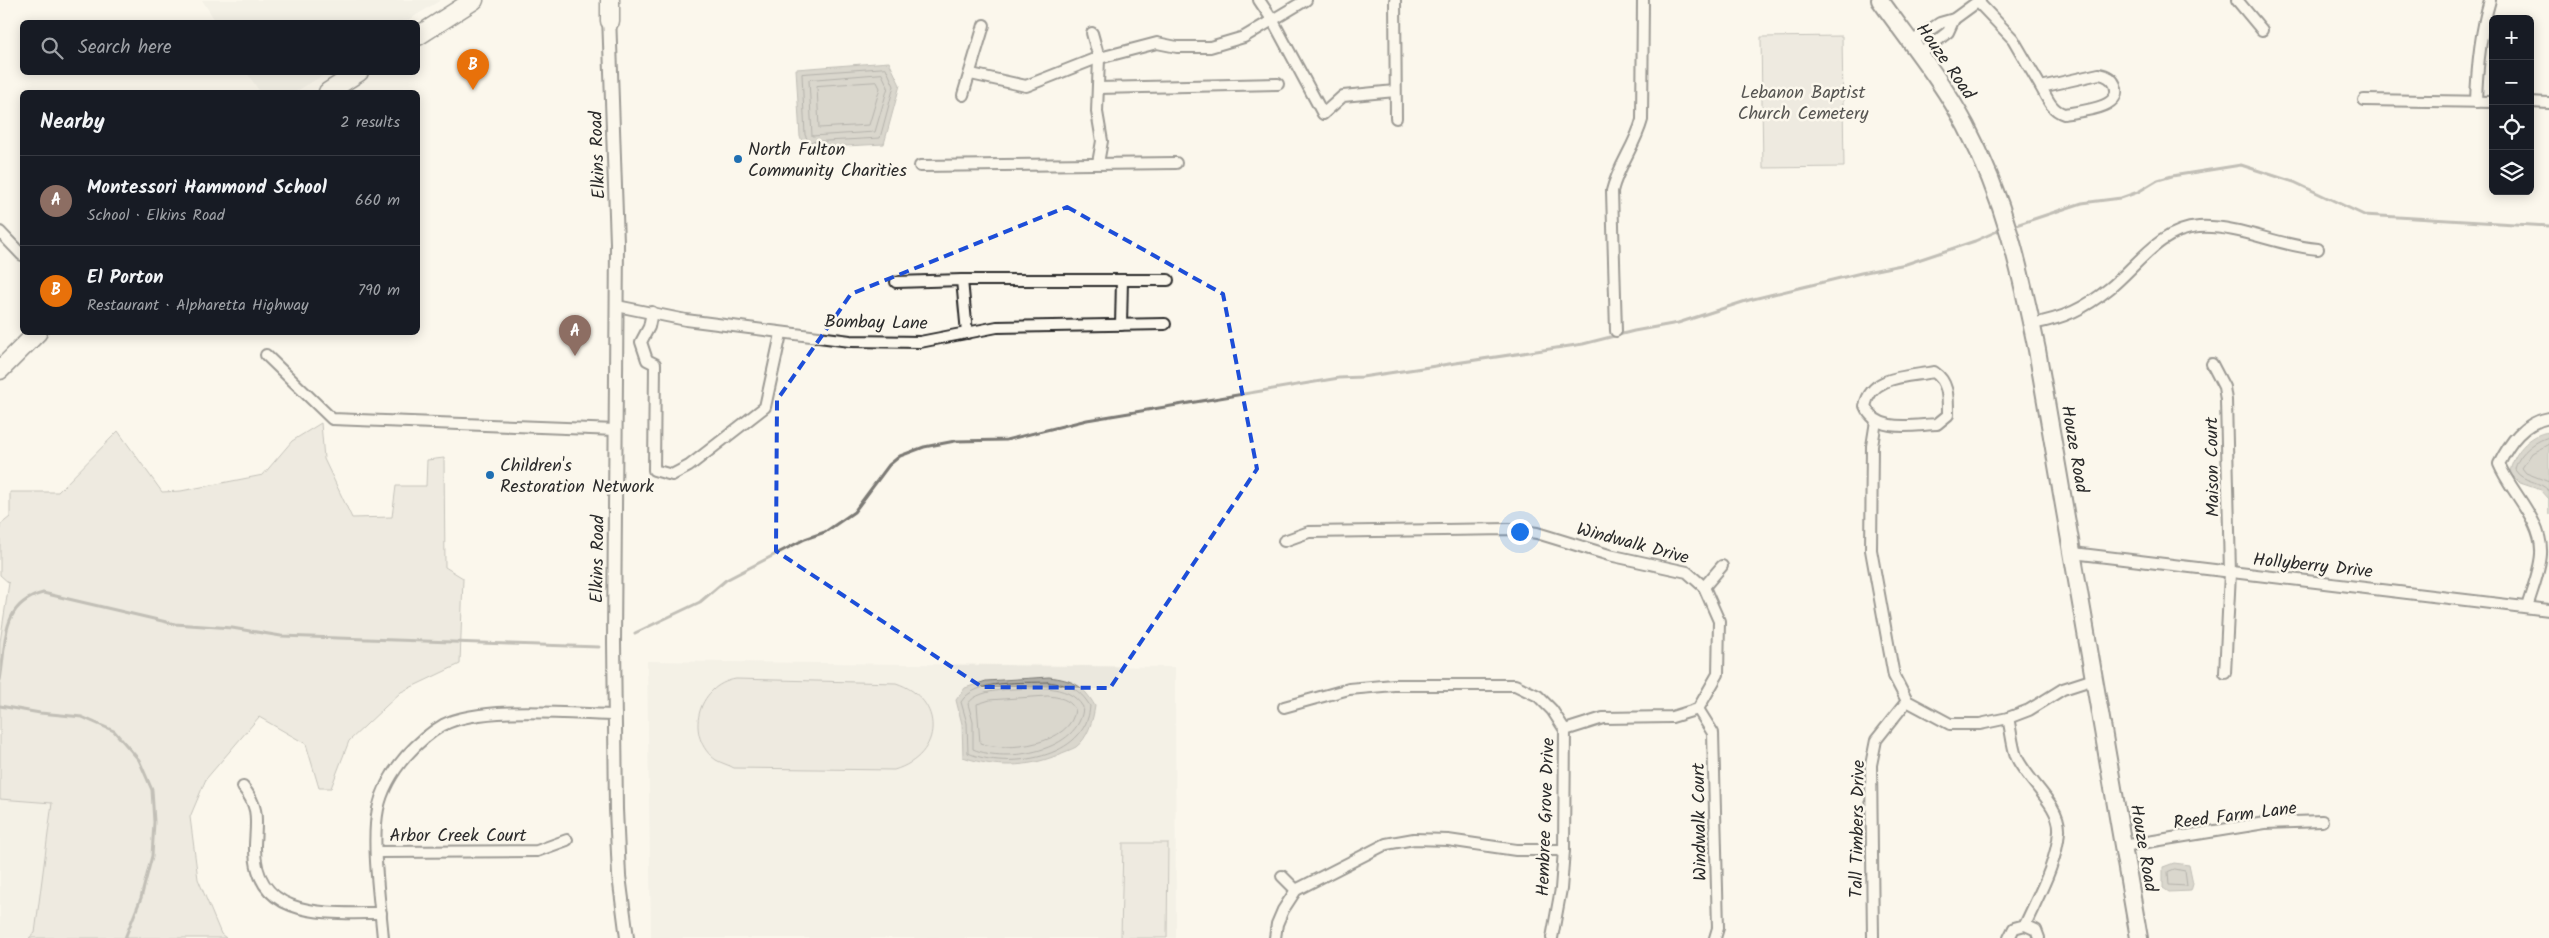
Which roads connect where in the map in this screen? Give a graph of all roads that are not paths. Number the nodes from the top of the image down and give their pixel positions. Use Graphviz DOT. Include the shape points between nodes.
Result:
graph roads {
  1 [pos="474,0"];
  2 [pos="606,0"];
  3 [pos="610,0"];
  4 [pos="1258,0"];
  5 [pos="1306,0"];
  6 [pos="1395,0"];
  7 [pos="1643,0"];
  8 [pos="1880,0"];
  9 [pos="2237,0"];
  10 [pos="2490,0"];
  11 [pos="1979,1"];
  12 [pos="1954,19"];
  13 [pos="610,21"];
  14 [pos="1272,21"];
  15 [pos="984,25"];
  16 [pos="2262,30"];
  17 [pos="1092,33"];
  18 [pos="420,35"];
  19 [pos="1915,49"];
  20 [pos="1099,58"];
  21 [pos="971,74"];
  22 [pos="354,75"];
  23 [pos="1278,84"];
  24 [pos="2041,87"];
  25 [pos="1098,88"];
  26 [pos="331,90"];
  27 [pos="1395,91"];
  28 [pos="963,95"];
  29 [pos="2364,100"];
  30 [pos="2476,102"];
  31 [pos="2489,102"];
  32 [pos="2534,102"];
  33 [pos="2549,103"];
  34 [pos="1396,118"];
  35 [pos="1098,163"];
  36 [pos="1176,163"];
  37 [pos="920,166"];
  38 [pos="0,232"];
  39 [pos="2318,249"];
  40 [pos="20,253"];
  41 [pos="962,280"];
  42 [pos="1122,280"];
  43 [pos="1168,280"];
  44 [pos="896,282"];
  45 [pos="617,306"];
  46 [pos="652,312"];
  47 [pos="1165,324"];
  48 [pos="2032,324"];
  49 [pos="1121,325"];
  50 [pos="1616,331"];
  51 [pos="967,333"];
  52 [pos="781,334"];
  53 [pos="35,335"];
  54 [pos="266,355"];
  55 [pos="2212,364"];
  56 [pos="0,370"];
  57 [pos="2549,418"];
  58 [pos="1876,421"];
  59 [pos="616,430"];
  60 [pos="1284,541"];
  61 [pos="2073,554"];
  62 [pos="1722,566"];
  63 [pos="2230,573"];
  64 [pos="1704,587"];
  65 [pos="2527,607"];
  66 [pos="2549,610"];
  67 [pos="2225,673"];
  68 [pos="2094,679"];
  69 [pos="1907,702"];
  70 [pos="1284,706"];
  71 [pos="1698,709"];
  72 [pos="616,714"];
  73 [pos="2008,718"];
  74 [pos="1565,730"];
  75 [pos="243,787"];
  76 [pos="2322,821"];
  77 [pos="567,840"];
  78 [pos="2123,846"];
  79 [pos="1564,850"];
  80 [pos="377,852"];
  81 [pos="1282,876"];
  82 [pos="1296,890"];
  83 [pos="381,913"];
  84 [pos="2025,925"];
  85 [pos="383,938"];
  86 [pos="627,938"];
  87 [pos="1275,938"];
  88 [pos="1552,938"];
  89 [pos="1715,938"];
  90 [pos="1873,938"];
  91 [pos="2009,938"];
  92 [pos="2039,938"];
  93 [pos="2139,938"];
  1 -- 18 [label="highway"];
  2 -- 13 [label="street, Elkins Road"];
  3 -- 13 [label="highway"];
  4 -- 14 [label="street"];
  5 -- 14 [label="street"];
  6 -- 27 [label="street"];
  7 -- 50 [label="street" via="1642,120 1637,137 1616,172 1612,191"];
  8 -- 19 [label="main road, Houze Road"];
  9 -- 16 [label="street"];
  10 -- 30 [label="street" via="2477,58"];
  11 -- 12 [label="street"];
  11 -- 24 [label="street" via="2013,39"];
  12 -- 19 [label="street" via="1940,23"];
  12 -- 19 [label="street" via="1948,32"];
  13 -- 45 [label="street, Elkins Road"];
  14 -- 20 [label="street" via="1244,38 1210,47 1157,43"];
  14 -- 27 [label="street" via="1323,114 1343,96"];
  15 -- 21 [label="street"];
  17 -- 20 [label="street"];
  19 -- 48 [label="main road, Houze Road" via="1950,99 1985,164 2020,264"];
  20 -- 21 [label="street" via="1026,86"];
  20 -- 25 [label="street"];
  21 -- 28 [label="street"];
  22 -- 26 [label="highway"];
  23 -- 25 [label="street"];
  24 -- 24 [label="street" via="2053,108 2064,114 2105,106 2116,90 2112,80 2099,74"];
  25 -- 35 [label="street" via="1097,112 1102,141"];
  27 -- 34 [label="street"];
  29 -- 30 [label="street"];
  30 -- 31 [label="street"];
  32 -- 33 [label="street"];
  35 -- 36 [label="street"];
  35 -- 37 [label="street"];
  38 -- 40 [label="street"];
  39 -- 48 [label="street" via="2300,248 2226,228 2183,230 2167,237 2110,288 2080,309 2060,319"];
  41 -- 42 [label="street"];
  41 -- 44 [label="street"];
  41 -- 51 [label="street"];
  42 -- 43 [label="street"];
  42 -- 49 [label="street"];
  45 -- 46 [label="street, Bombay Lane"];
  45 -- 59 [label="street, Elkins Road"];
  46 -- 52 [label="street, Bombay Lane"];
  46 -- 52 [label="street" via="641,342 647,360 655,364 654,470 672,475 689,466 765,407"];
  47 -- 49 [label="street, Bombay Lane"];
  48 -- 61 [label="main road, Houze Road"];
  49 -- 51 [label="street, Bombay Lane" via="997,327"];
  51 -- 52 [label="street, Bombay Lane" via="920,342 850,342"];
  53 -- 56 [label="highway"];
  54 -- 59 [label="street" via="332,420"];
  55 -- 63 [label="street, Maison Court" via="2224,387 2226,400"];
  57 -- 65 [label="street" via="2539,420 2519,433 2499,464 2539,533 2541,557"];
  58 -- 58 [label="street" via="1865,406 1872,388 1883,382 1934,372 1941,377 1948,390 1948,415 1937,424 1896,425"];
  58 -- 69 [label="street" via="1872,446 1871,550 1894,676"];
  59 -- 72 [label="street, Elkins Road"];
  60 -- 64 [label="street, Windwalk Drive" via="1309,532 1518,530 1687,572"];
  61 -- 63 [label="street, Hollyberry Drive"];
  61 -- 68 [label="main road, Houze Road"];
  62 -- 64 [label="street"];
  63 -- 65 [label="street, Hollyberry Drive"];
  63 -- 67 [label="street, Maison Court"];
  64 -- 71 [label="street, Windwalk Drive" via="1719,621 1718,674"];
  65 -- 66 [label="street, Hollyberry Drive"];
  68 -- 73 [label="street" via="2063,689"];
  68 -- 78 [label="main road, Houze Road"];
  69 -- 73 [label="street" via="1950,724 1980,724"];
  69 -- 90 [label="street, Tall Timbers Drive" via="1876,740 1871,765"];
  70 -- 74 [label="street, Hembree Grove Drive" via="1367,687 1515,685 1538,696"];
  71 -- 74 [label="street" via="1672,717 1603,718"];
  71 -- 89 [label="street, Windwalk Court" via="1713,733 1718,928"];
  72 -- 80 [label="street" via="507,714 475,716 445,724 419,742 385,787 378,809"];
  72 -- 86 [label="street, Elkins Road" via="619,867"];
  73 -- 84 [label="street" via="2016,755 2030,780 2052,805 2060,830 2054,857"];
  74 -- 79 [label="street, Hembree Grove Drive"];
  75 -- 83 [label="street" via="254,800 257,811 255,848 258,867 279,900 297,909 318,912"];
  76 -- 78 [label="street, Reed Farm Lane" via="2265,823"];
  77 -- 80 [label="street, Arbor Creek Court" via="537,851"];
  78 -- 93 [label="main road, Houze Road"];
  79 -- 82 [label="street" via="1516,850 1448,840 1414,839 1386,844"];
  79 -- 88 [label="street, Hembree Grove Drive"];
  80 -- 83 [label="street"];
  81 -- 82 [label="street"];
  82 -- 87 [label="street" via="1283,910"];
  83 -- 85 [label="street"];
  84 -- 91 [label="street" via="2014,928"];
  84 -- 92 [label="street" via="2036,930"];
}
